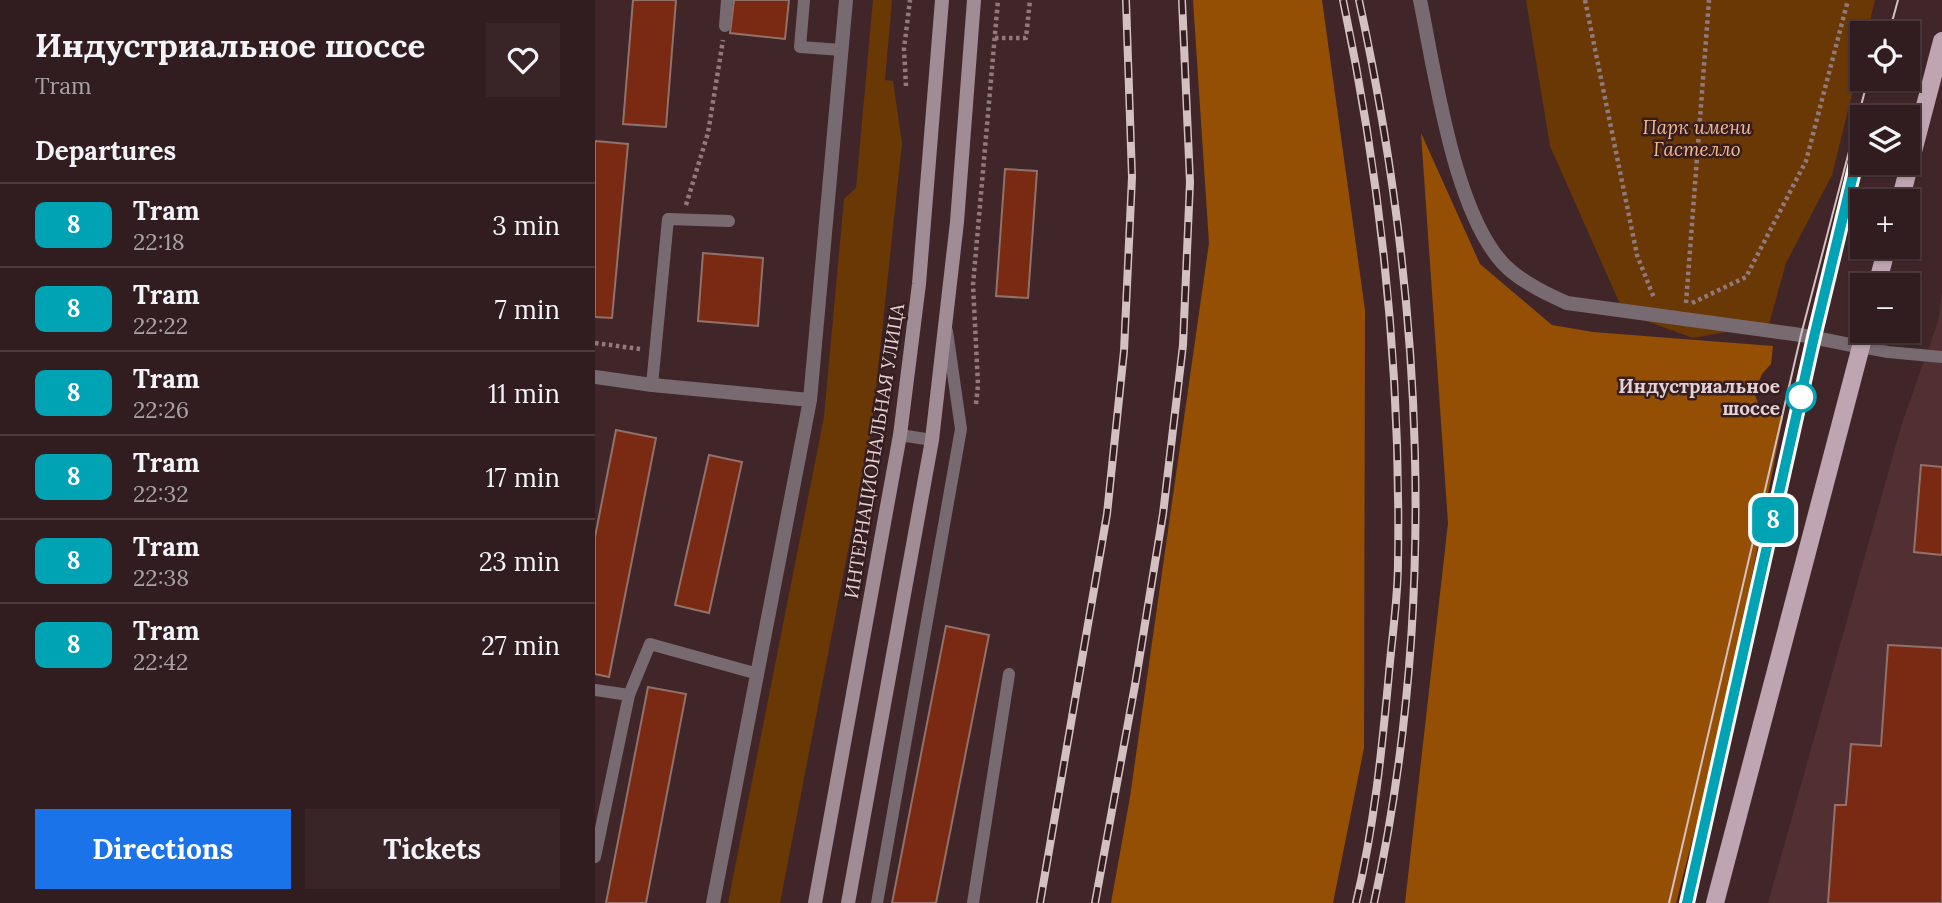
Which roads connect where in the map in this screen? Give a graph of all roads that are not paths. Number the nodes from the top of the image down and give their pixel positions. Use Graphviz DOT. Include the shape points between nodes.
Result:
graph roads {
  1 [pos="727,0"];
  2 [pos="804,0"];
  3 [pos="846,0"];
  4 [pos="942,0"];
  5 [pos="974,0"];
  6 [pos="1420,0"];
  7 [pos="725,26"];
  8 [pos="1942,41"];
  9 [pos="842,50"];
  10 [pos="1902,189"];
  11 [pos="729,221"];
  12 [pos="946,321"];
  13 [pos="1850,338"];
  14 [pos="1862,343"];
  15 [pos="1871,343"];
  16 [pos="1942,357"];
  17 [pos="595,377"];
  18 [pos="652,385"];
  19 [pos="810,400"];
  20 [pos="900,435"];
  21 [pos="932,440"];
  22 [pos="758,674"];
  23 [pos="1009,674"];
  24 [pos="595,690"];
  25 [pos="629,695"];
  26 [pos="595,857"];
  27 [pos="713,903"];
  28 [pos="815,903"];
  29 [pos="848,903"];
  30 [pos="877,903"];
  31 [pos="972,903"];
  32 [pos="1715,903"];
  1 -- 7 [label="lane"];
  2 -- 9 [label="lane" via="800,47"];
  3 -- 9 [label="street"];
  4 -- 20 [label="main road, ИНТЕРНАЦИОНАЛЬНАЯ УЛИЦА" via="919,284"];
  5 -- 12 [label="main road"];
  6 -- 13 [label="street" via="1453,156 1473,215 1510,270 1567,303"];
  8 -- 10 [label="main road"];
  9 -- 19 [label="street"];
  11 -- 18 [label="lane" via="668,219"];
  12 -- 21 [label="main road"];
  12 -- 30 [label="lane" via="961,429"];
  14 -- 32 [label="main road"];
  15 -- 16 [label="lane" via="1888,352"];
  17 -- 18 [label="street"];
  18 -- 19 [label="street"];
  19 -- 22 [label="street"];
  20 -- 21 [label="lane"];
  20 -- 28 [label="main road, ИНТЕРНАЦИОНАЛЬНАЯ УЛИЦА"];
  21 -- 29 [label="main road"];
  22 -- 25 [label="lane" via="650,644"];
  22 -- 27 [label="street"];
  23 -- 31 [label="lane"];
  24 -- 25 [label="lane"];
  25 -- 26 [label="lane"];
}
